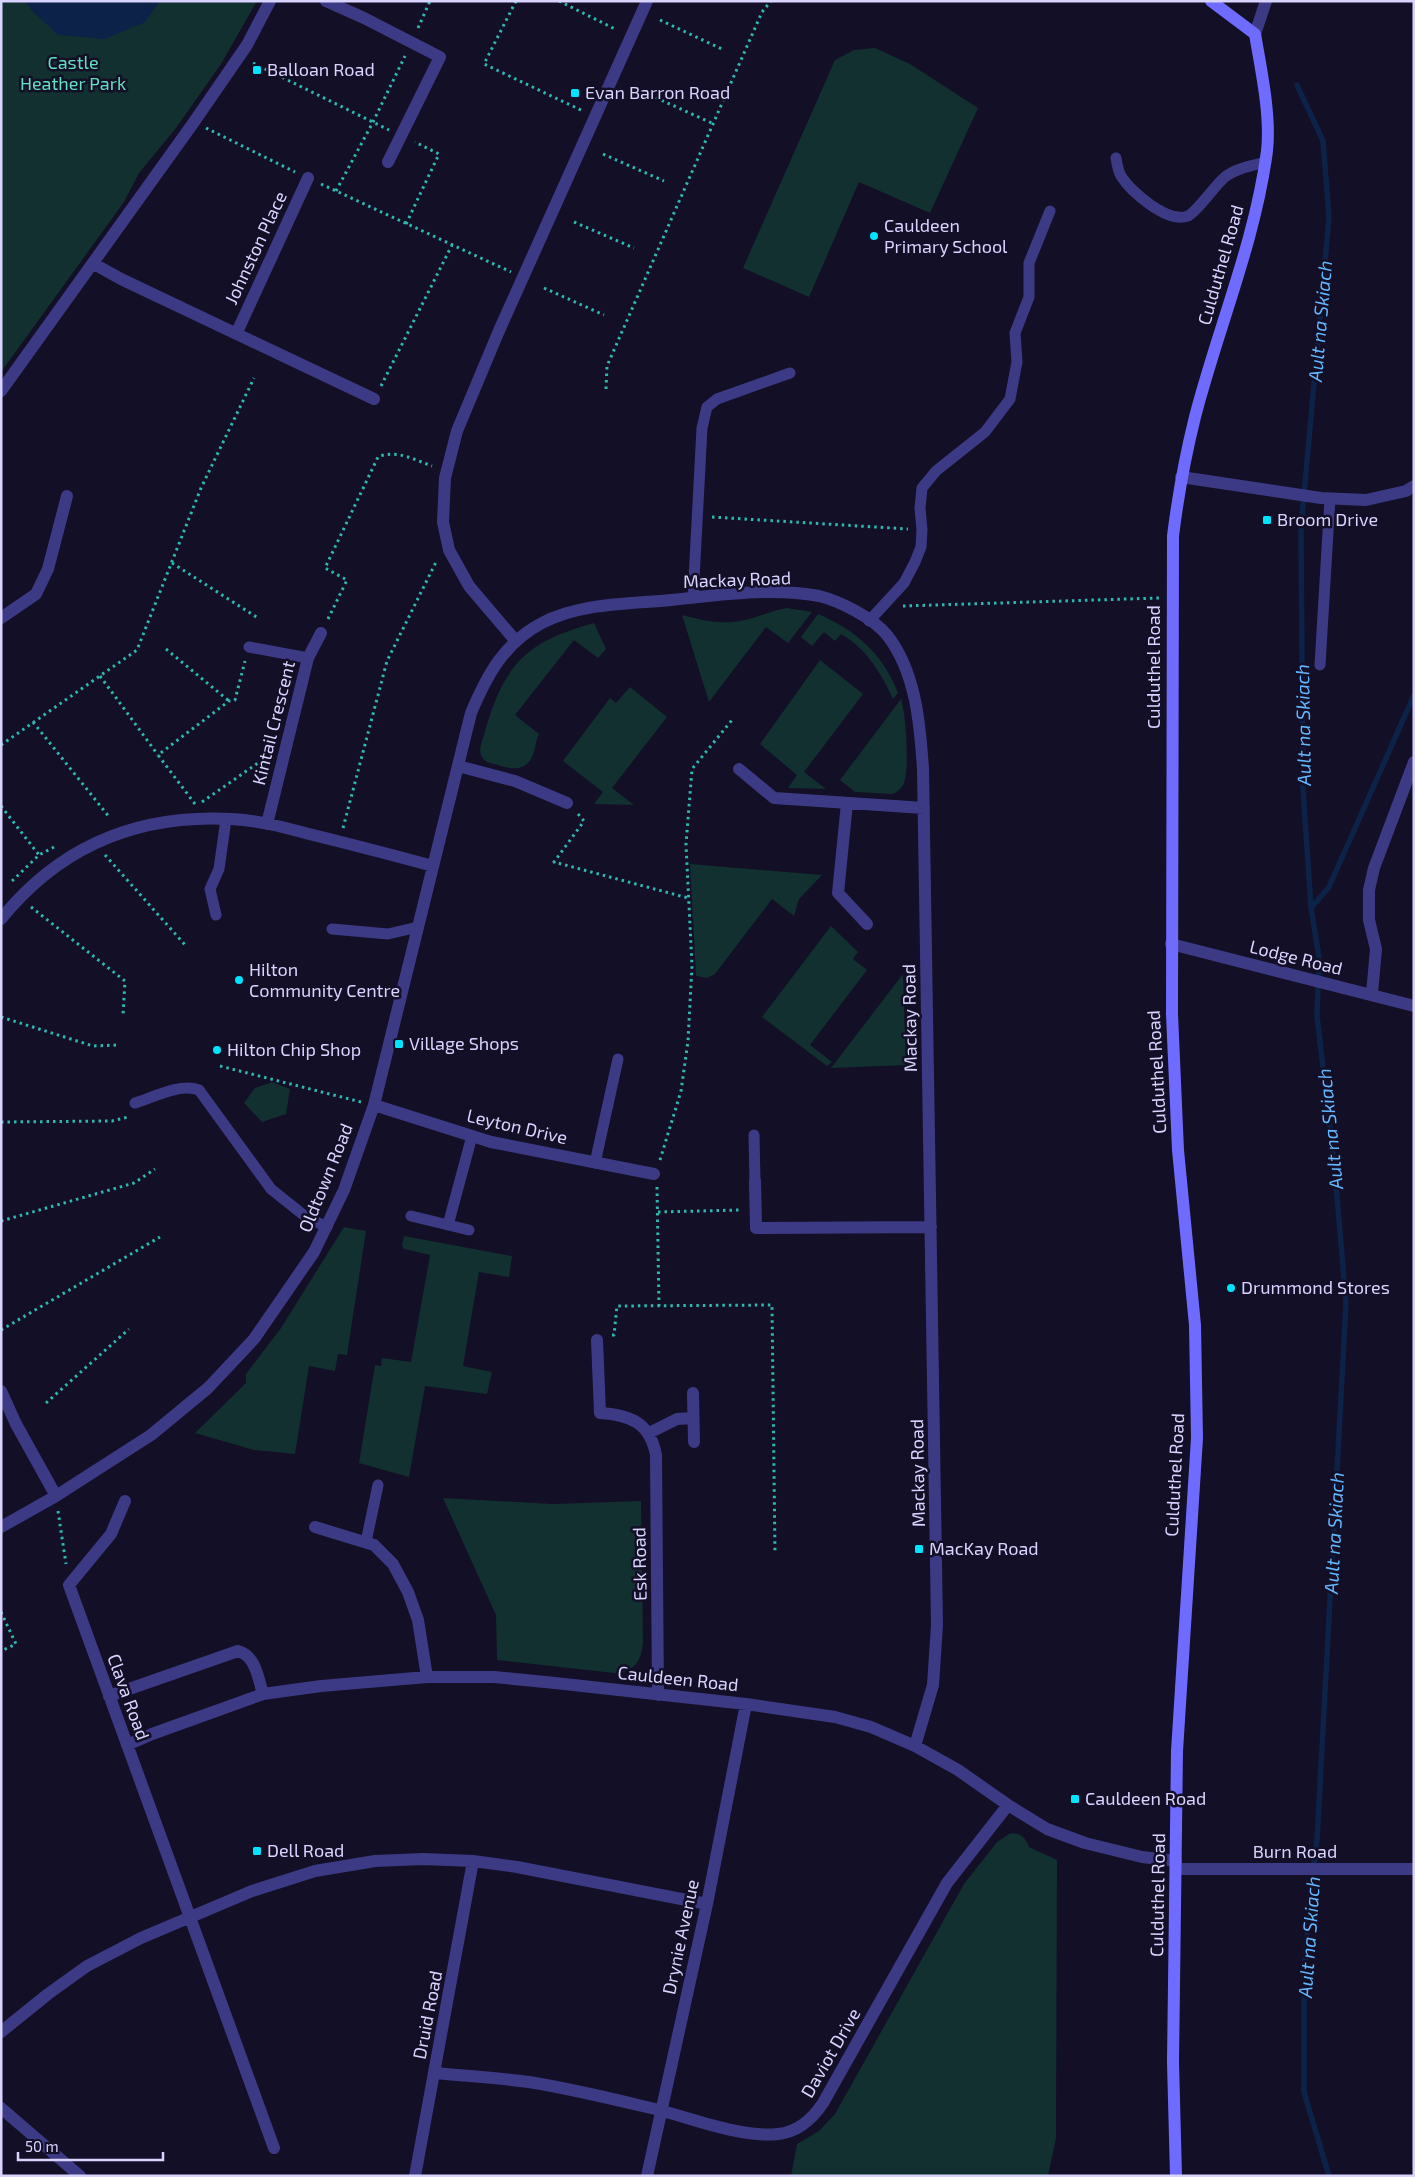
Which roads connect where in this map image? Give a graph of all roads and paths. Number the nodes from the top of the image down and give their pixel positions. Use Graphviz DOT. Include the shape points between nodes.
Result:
graph roads {
  1 [pos="270,1"];
  2 [pos="326,1"];
  3 [pos="430,1"];
  4 [pos="516,1"];
  5 [pos="559,1"];
  6 [pos="647,1"];
  7 [pos="770,1"];
  8 [pos="1211,1"];
  9 [pos="1266,1"];
  10 [pos="660,20"];
  11 [pos="1255,34"];
  12 [pos="630,36"];
  13 [pos="412,42"];
  14 [pos="722,49"];
  15 [pos="239,56"];
  16 [pos="632,87"];
  17 [pos="594,116"];
  18 [pos="194,122"];
  19 [pos="373,122"];
  20 [pos="714,124"];
  21 [pos="402,136"];
  22 [pos="603,154"];
  23 [pos="1116,158"];
  24 [pos="388,162"];
  25 [pos="1265,162"];
  26 [pos="308,178"];
  27 [pos="664,181"];
  28 [pos="336,191"];
  29 [pos="1050,211"];
  30 [pos="574,222"];
  31 [pos="406,224"];
  32 [pos="452,246"];
  33 [pos="634,248"];
  34 [pos="94,264"];
  35 [pos="522,277"];
  36 [pos="544,288"];
  37 [pos="604,315"];
  38 [pos="237,332"];
  39 [pos="790,373"];
  40 [pos="254,378"];
  41 [pos="606,389"];
  42 [pos="1,391"];
  43 [pos="374,400"];
  44 [pos="447,471"];
  45 [pos="1181,476"];
  46 [pos="1414,486"];
  47 [pos="67,496"];
  48 [pos="1325,499"];
  49 [pos="696,516"];
  50 [pos="922,530"];
  51 [pos="450,550"];
  52 [pos="172,563"];
  53 [pos="693,598"];
  54 [pos="1172,598"];
  55 [pos="882,607"];
  56 [pos="1,618"];
  57 [pos="258,618"];
  58 [pos="869,621"];
  59 [pos="321,633"];
  60 [pos="515,640"];
  61 [pos="249,647"];
  62 [pos="166,649"];
  63 [pos="501,655"];
  64 [pos="308,658"];
  65 [pos="1320,665"];
  66 [pos="100,676"];
  67 [pos="229,701"];
  68 [pos="732,720"];
  69 [pos="33,722"];
  70 [pos="1,744"];
  71 [pos="284,753"];
  72 [pos="158,755"];
  73 [pos="1414,762"];
  74 [pos="458,766"];
  75 [pos="740,770"];
  76 [pos="1408,795"];
  77 [pos="567,803"];
  78 [pos="847,803"];
  79 [pos="1,806"];
  80 [pos="924,808"];
  81 [pos="110,818"];
  82 [pos="226,819"];
  83 [pos="267,824"];
  84 [pos="340,841"];
  85 [pos="95,843"];
  86 [pos="39,855"];
  87 [pos="433,866"];
  88 [pos="18,898"];
  89 [pos="689,898"];
  90 [pos="216,915"];
  91 [pos="1,919"];
  92 [pos="867,924"];
  93 [pos="418,927"];
  94 [pos="332,929"];
  95 [pos="1171,944"];
  96 [pos="186,946"];
  97 [pos="1372,994"];
  98 [pos="1414,1006"];
  99 [pos="123,1015"];
  100 [pos="1,1017"];
  101 [pos="118,1046"];
  102 [pos="618,1059"];
  103 [pos="220,1066"];
  104 [pos="136,1103"];
  105 [pos="374,1105"];
  106 [pos="130,1116"];
  107 [pos="1,1122"];
  108 [pos="754,1135"];
  109 [pos="472,1136"];
  110 [pos="595,1163"];
  111 [pos="156,1169"];
  112 [pos="654,1174"];
  113 [pos="755,1181"];
  114 [pos="756,1210"];
  115 [pos="658,1212"];
  116 [pos="411,1216"];
  117 [pos="1,1221"];
  118 [pos="448,1225"];
  119 [pos="327,1227"];
  120 [pos="931,1227"];
  121 [pos="469,1230"];
  122 [pos="160,1237"];
  123 [pos="659,1306"];
  124 [pos="129,1329"];
  125 [pos="1,1330"];
  126 [pos="597,1340"];
  127 [pos="1,1391"];
  128 [pos="693,1393"];
  129 [pos="46,1403"];
  130 [pos="693,1418"];
  131 [pos="650,1433"];
  132 [pos="694,1442"];
  133 [pos="378,1484"];
  134 [pos="56,1496"];
  135 [pos="125,1501"];
  136 [pos="1,1527"];
  137 [pos="315,1528"];
  138 [pos="366,1542"];
  139 [pos="775,1554"];
  140 [pos="69,1585"];
  141 [pos="1,1612"];
  142 [pos="1,1651"];
  143 [pos="427,1677"];
  144 [pos="263,1694"];
  145 [pos="658,1695"];
  146 [pos="110,1696"];
  147 [pos="746,1704"];
  148 [pos="127,1745"];
  149 [pos="915,1746"];
  150 [pos="1008,1805"];
  151 [pos="473,1861"];
  152 [pos="1176,1865"];
  153 [pos="1414,1869"];
  154 [pos="707,1904"];
  155 [pos="188,1917"];
  156 [pos="1,2032"];
  157 [pos="435,2072"];
  158 [pos="1,2108"];
  159 [pos="661,2111"];
  160 [pos="274,2148"];
  161 [pos="80,2176"];
  162 [pos="416,2176"];
  163 [pos="647,2176"];
  164 [pos="1176,2176"];
  1 -- 15 [label="street"];
  2 -- 13 [label="street"];
  3 -- 13 [label="path"];
  4 -- 17 [label="path" via="484,64"];
  5 -- 12 [label="path"];
  6 -- 12 [label="street"];
  7 -- 20 [label="path" via="762,12"];
  8 -- 11 [label="main road"];
  9 -- 11 [label="street"];
  10 -- 14 [label="path"];
  11 -- 25 [label="main road, Culduthel Road" via="1267,122"];
  12 -- 17 [label="street"];
  13 -- 19 [label="path"];
  13 -- 21 [label="street" via="440,57"];
  15 -- 18 [label="street"];
  15 -- 19 [label="path"];
  16 -- 20 [label="path"];
  17 -- 35 [label="street"];
  18 -- 26 [label="path"];
  18 -- 34 [label="street"];
  19 -- 21 [label="path"];
  19 -- 28 [label="path"];
  20 -- 41 [label="path" via="607,366"];
  21 -- 24 [label="street"];
  21 -- 31 [label="path" via="439,154"];
  22 -- 27 [label="path"];
  23 -- 25 [label="lane" via="1121,176 1138,196 1178,217 1190,215 1234,171"];
  25 -- 45 [label="main road, Culduthel Road" via="1256,208 1195,416"];
  26 -- 28 [label="path"];
  26 -- 38 [label="street, Johnston Place"];
  28 -- 31 [label="path"];
  29 -- 50 [label="lane" via="1029,263 1029,297 1015,333 1017,362 1010,399 985,432 936,471 922,488"];
  30 -- 33 [label="path"];
  31 -- 32 [label="path"];
  32 -- 35 [label="path"];
  32 -- 43 [label="path"];
  34 -- 38 [label="street, Johnston Place"];
  34 -- 42 [label="street"];
  35 -- 44 [label="street" via="457,431"];
  36 -- 37 [label="path"];
  38 -- 43 [label="street, Johnston Place"];
  39 -- 49 [label="lane" via="717,399 707,407 702,428"];
  40 -- 52 [label="path" via="201,488"];
  44 -- 51 [label="street" via="443,522"];
  44 -- 59 [label="path" via="396,454 378,457 326,568 348,580"];
  45 -- 48 [label="street"];
  45 -- 54 [label="main road, Culduthel Road" via="1173,536"];
  46 -- 48 [label="street" via="1406,491 1366,500"];
  47 -- 56 [label="street" via="48,569 36,594"];
  48 -- 65 [label="lane"];
  49 -- 50 [label="path"];
  49 -- 53 [label="lane"];
  50 -- 55 [label="lane" via="916,562 904,583"];
  51 -- 60 [label="street" via="469,586"];
  51 -- 84 [label="path" via="437,560 386,661"];
  52 -- 57 [label="path"];
  52 -- 66 [label="path" via="137,650"];
  53 -- 58 [label="street, Mackay Road" via="775,592 820,596 856,610"];
  53 -- 60 [label="street, Mackay Road" via="577,610 542,623"];
  54 -- 55 [label="path"];
  54 -- 95 [label="main road, Culduthel Road"];
  55 -- 58 [label="lane"];
  58 -- 80 [label="street, Mackay Road" via="886,635 898,654 920,718"];
  59 -- 64 [label="street, Kintail Crescent"];
  60 -- 63 [label="street, Mackay Road"];
  61 -- 64 [label="lane"];
  61 -- 67 [label="path" via="235,700"];
  62 -- 67 [label="path"];
  63 -- 74 [label="street, Oldtown Road" via="471,713"];
  64 -- 71 [label="street, Kintail Crescent"];
  66 -- 69 [label="path"];
  66 -- 72 [label="path"];
  67 -- 72 [label="path"];
  68 -- 89 [label="path" via="692,770 686,844"];
  69 -- 70 [label="path"];
  69 -- 81 [label="path"];
  71 -- 72 [label="path" via="275,751 196,806"];
  71 -- 83 [label="street, Kintail Crescent"];
  73 -- 76 [label="street"];
  74 -- 77 [label="street" via="515,780"];
  74 -- 87 [label="street, Oldtown Road"];
  75 -- 78 [label="street" via="774,798"];
  76 -- 97 [label="street" via="1374,868 1369,890 1369,920 1376,949"];
  77 -- 89 [label="path" via="584,821 554,862"];
  78 -- 80 [label="street"];
  78 -- 92 [label="street" via="838,893"];
  79 -- 86 [label="path"];
  80 -- 120 [label="street, Mackay Road"];
  82 -- 83 [label="street"];
  82 -- 85 [label="street" via="193,818 146,824"];
  82 -- 90 [label="lane" via="219,869 210,889"];
  83 -- 84 [label="street"];
  84 -- 87 [label="street"];
  85 -- 88 [label="street" via="42,875"];
  85 -- 96 [label="path"];
  87 -- 93 [label="street, Oldtown Road"];
  88 -- 91 [label="street"];
  88 -- 99 [label="path" via="125,981"];
  89 -- 112 [label="path" via="692,966 688,1041 681,1091"];
  93 -- 94 [label="lane" via="388,934"];
  93 -- 105 [label="street, Oldtown Road"];
  95 -- 97 [label="street, Lodge Road"];
  95 -- 152 [label="main road, Culduthel Road" via="1178,1150 1195,1325 1197,1438 1177,1751"];
  97 -- 98 [label="street, Lodge Road"];
  100 -- 101 [label="path" via="93,1046"];
  102 -- 110 [label="lane"];
  103 -- 105 [label="path"];
  104 -- 119 [label="lane" via="183,1088 199,1090 271,1189 306,1217"];
  105 -- 109 [label="street, Leyton Drive"];
  105 -- 119 [label="street, Oldtown Road" via="344,1190"];
  106 -- 107 [label="path" via="112,1120"];
  108 -- 113 [label="lane"];
  109 -- 110 [label="street, Leyton Drive"];
  109 -- 118 [label="lane"];
  110 -- 112 [label="street, Leyton Drive"];
  111 -- 117 [label="path" via="134,1184"];
  112 -- 115 [label="path"];
  113 -- 114 [label="street"];
  114 -- 115 [label="path"];
  114 -- 120 [label="street" via="756,1228"];
  115 -- 123 [label="path"];
  116 -- 118 [label="lane"];
  118 -- 121 [label="lane"];
  119 -- 134 [label="street, Oldtown Road" via="305,1266 254,1338 208,1388 151,1435"];
  120 -- 149 [label="street, Mackay Road" via="938,1625 933,1685"];
  122 -- 125 [label="path"];
  123 -- 126 [label="path" via="617,1306 614,1334"];
  123 -- 139 [label="path" via="772,1305"];
  124 -- 129 [label="path"];
  126 -- 131 [label="street" via="600,1413 629,1418"];
  127 -- 134 [label="street"];
  128 -- 130 [label="street"];
  130 -- 131 [label="street" via="677,1419"];
  130 -- 132 [label="street"];
  131 -- 145 [label="street, Esk Road" via="656,1455"];
  133 -- 138 [label="lane"];
  134 -- 136 [label="street, Oldtown Road"];
  134 -- 140 [label="path"];
  135 -- 140 [label="street" via="111,1534"];
  137 -- 138 [label="street"];
  138 -- 143 [label="street" via="374,1545 393,1564 408,1592 418,1620"];
  140 -- 146 [label="street, Clava Road"];
  141 -- 142 [label="path" via="16,1644"];
  143 -- 144 [label="street, Cauldeen Road"];
  143 -- 145 [label="street, Cauldeen Road" via="494,1677"];
  144 -- 146 [label="street" via="252,1661 247,1654 238,1651"];
  144 -- 148 [label="street, Cauldeen Road"];
  145 -- 147 [label="street, Cauldeen Road"];
  146 -- 148 [label="street, Clava Road"];
  147 -- 149 [label="street, Cauldeen Road" via="835,1717 871,1727"];
  147 -- 154 [label="street, Drynie Avenue"];
  148 -- 155 [label="street, Clava Road"];
  149 -- 150 [label="street, Cauldeen Road" via="958,1770"];
  150 -- 152 [label="street, Cauldeen Road" via="1047,1828 1085,1843"];
  150 -- 159 [label="street, Daviot Drive" via="947,1883 814,2116 801,2126 781,2134 767,2135"];
  151 -- 154 [label="street"];
  151 -- 155 [label="street" via="375,1861 315,1871 252,1891"];
  151 -- 157 [label="street, Druid Road"];
  152 -- 153 [label="street, Burn Road" via="1212,1869"];
  152 -- 164 [label="main road, Culduthel Road" via="1173,2062"];
  154 -- 159 [label="street, Drynie Avenue"];
  155 -- 156 [label="street" via="87,1966"];
  155 -- 160 [label="street"];
  157 -- 159 [label="street, Daviot Drive" via="530,2082"];
  157 -- 162 [label="street, Druid Road"];
  158 -- 161 [label="street"];
  159 -- 163 [label="street, Drynie Avenue"];
}
